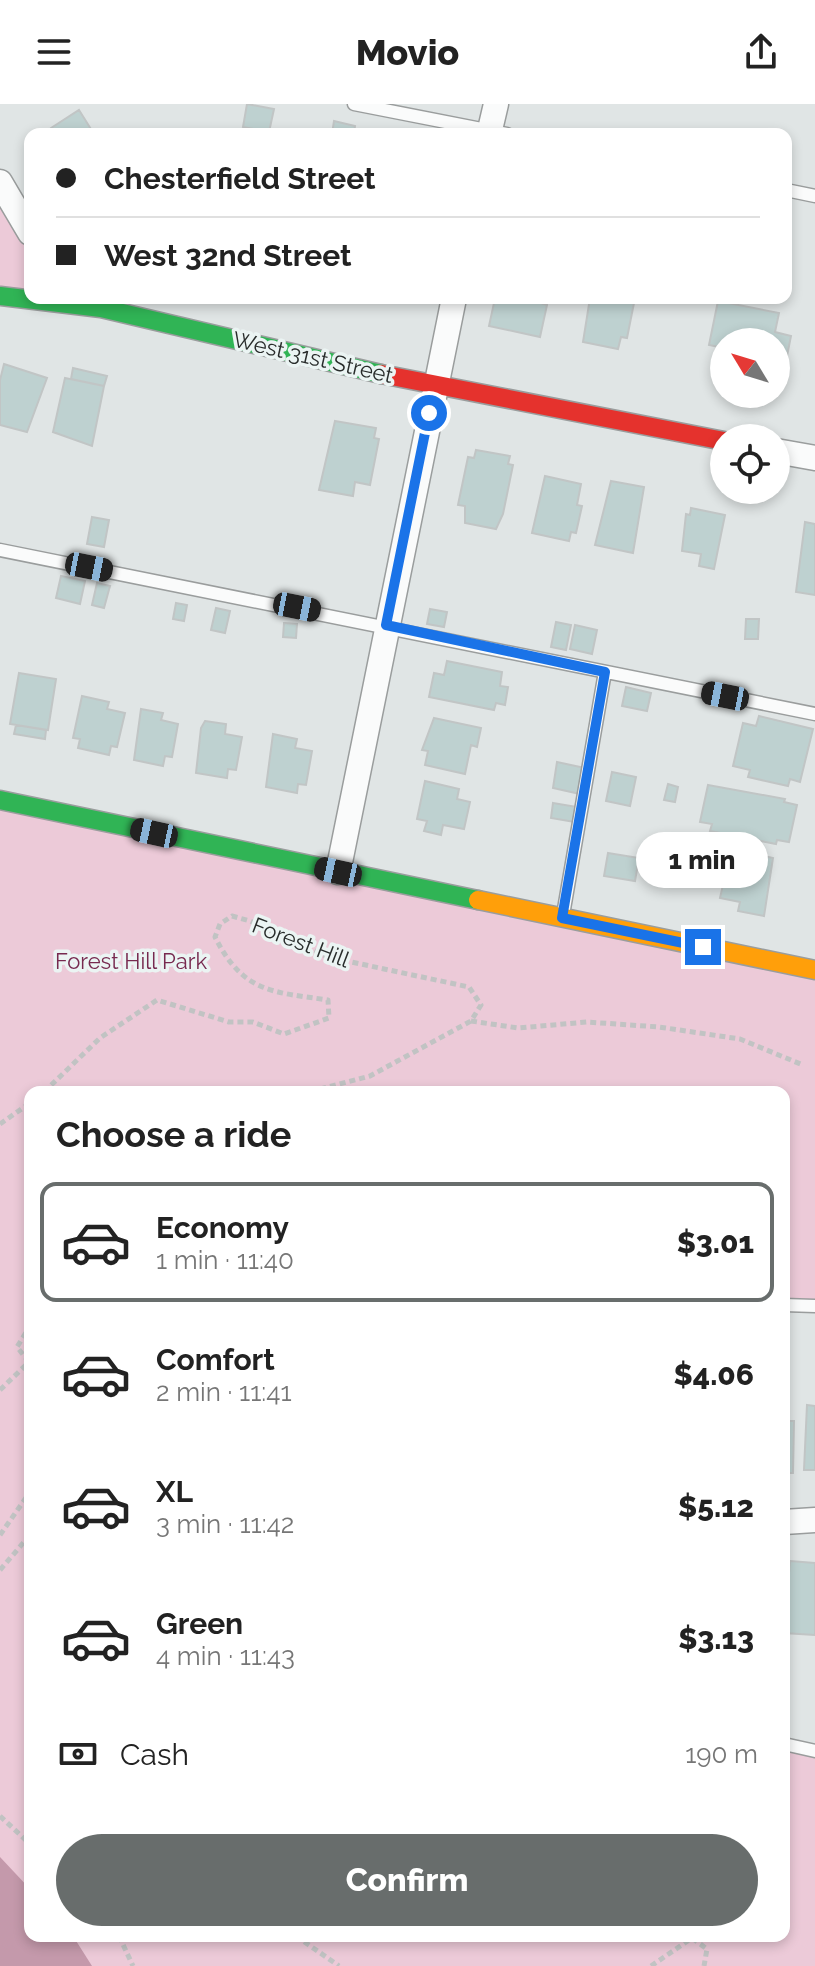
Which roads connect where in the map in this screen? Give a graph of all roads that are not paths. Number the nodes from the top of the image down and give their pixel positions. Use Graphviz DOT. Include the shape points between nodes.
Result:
graph roads {
  1 [pos="354,104"];
  2 [pos="496,104"];
  3 [pos="472,128"];
  4 [pos="496,128"];
  5 [pos="0,182"];
  6 [pos="792,191"];
  7 [pos="815,196"];
  8 [pos="24,223"];
  9 [pos="0,296"];
  10 [pos="24,298"];
  11 [pos="76,304"];
  12 [pos="453,304"];
  13 [pos="434,386"];
  14 [pos="710,438"];
  15 [pos="790,454"];
  16 [pos="815,458"];
  17 [pos="0,550"];
  18 [pos="386,625"];
  19 [pos="605,672"];
  20 [pos="815,714"];
  21 [pos="0,800"];
  22 [pos="338,872"];
  23 [pos="562,918"];
  24 [pos="815,970"];
  25 [pos="790,1305"];
  26 [pos="815,1306"];
  27 [pos="815,1520"];
  28 [pos="790,1522"];
  29 [pos="790,1745"];
  30 [pos="815,1751"];
  1 -- 3 [label="lane"];
  2 -- 4 [label="street"];
  5 -- 8 [label="street"];
  6 -- 7 [label="lane"];
  9 -- 10 [label="street, West 31st Street"];
  11 -- 13 [label="street, West 31st Street"];
  12 -- 13 [label="street"];
  13 -- 14 [label="street, West 31st Street"];
  13 -- 18 [label="street"];
  15 -- 16 [label="street"];
  17 -- 18 [label="lane"];
  18 -- 19 [label="lane"];
  18 -- 22 [label="street"];
  19 -- 20 [label="lane"];
  19 -- 23 [label="lane"];
  21 -- 22 [label="street"];
  22 -- 23 [label="street"];
  23 -- 24 [label="street"];
  25 -- 26 [label="lane"];
  27 -- 28 [label="street"];
  29 -- 30 [label="lane"];
}
